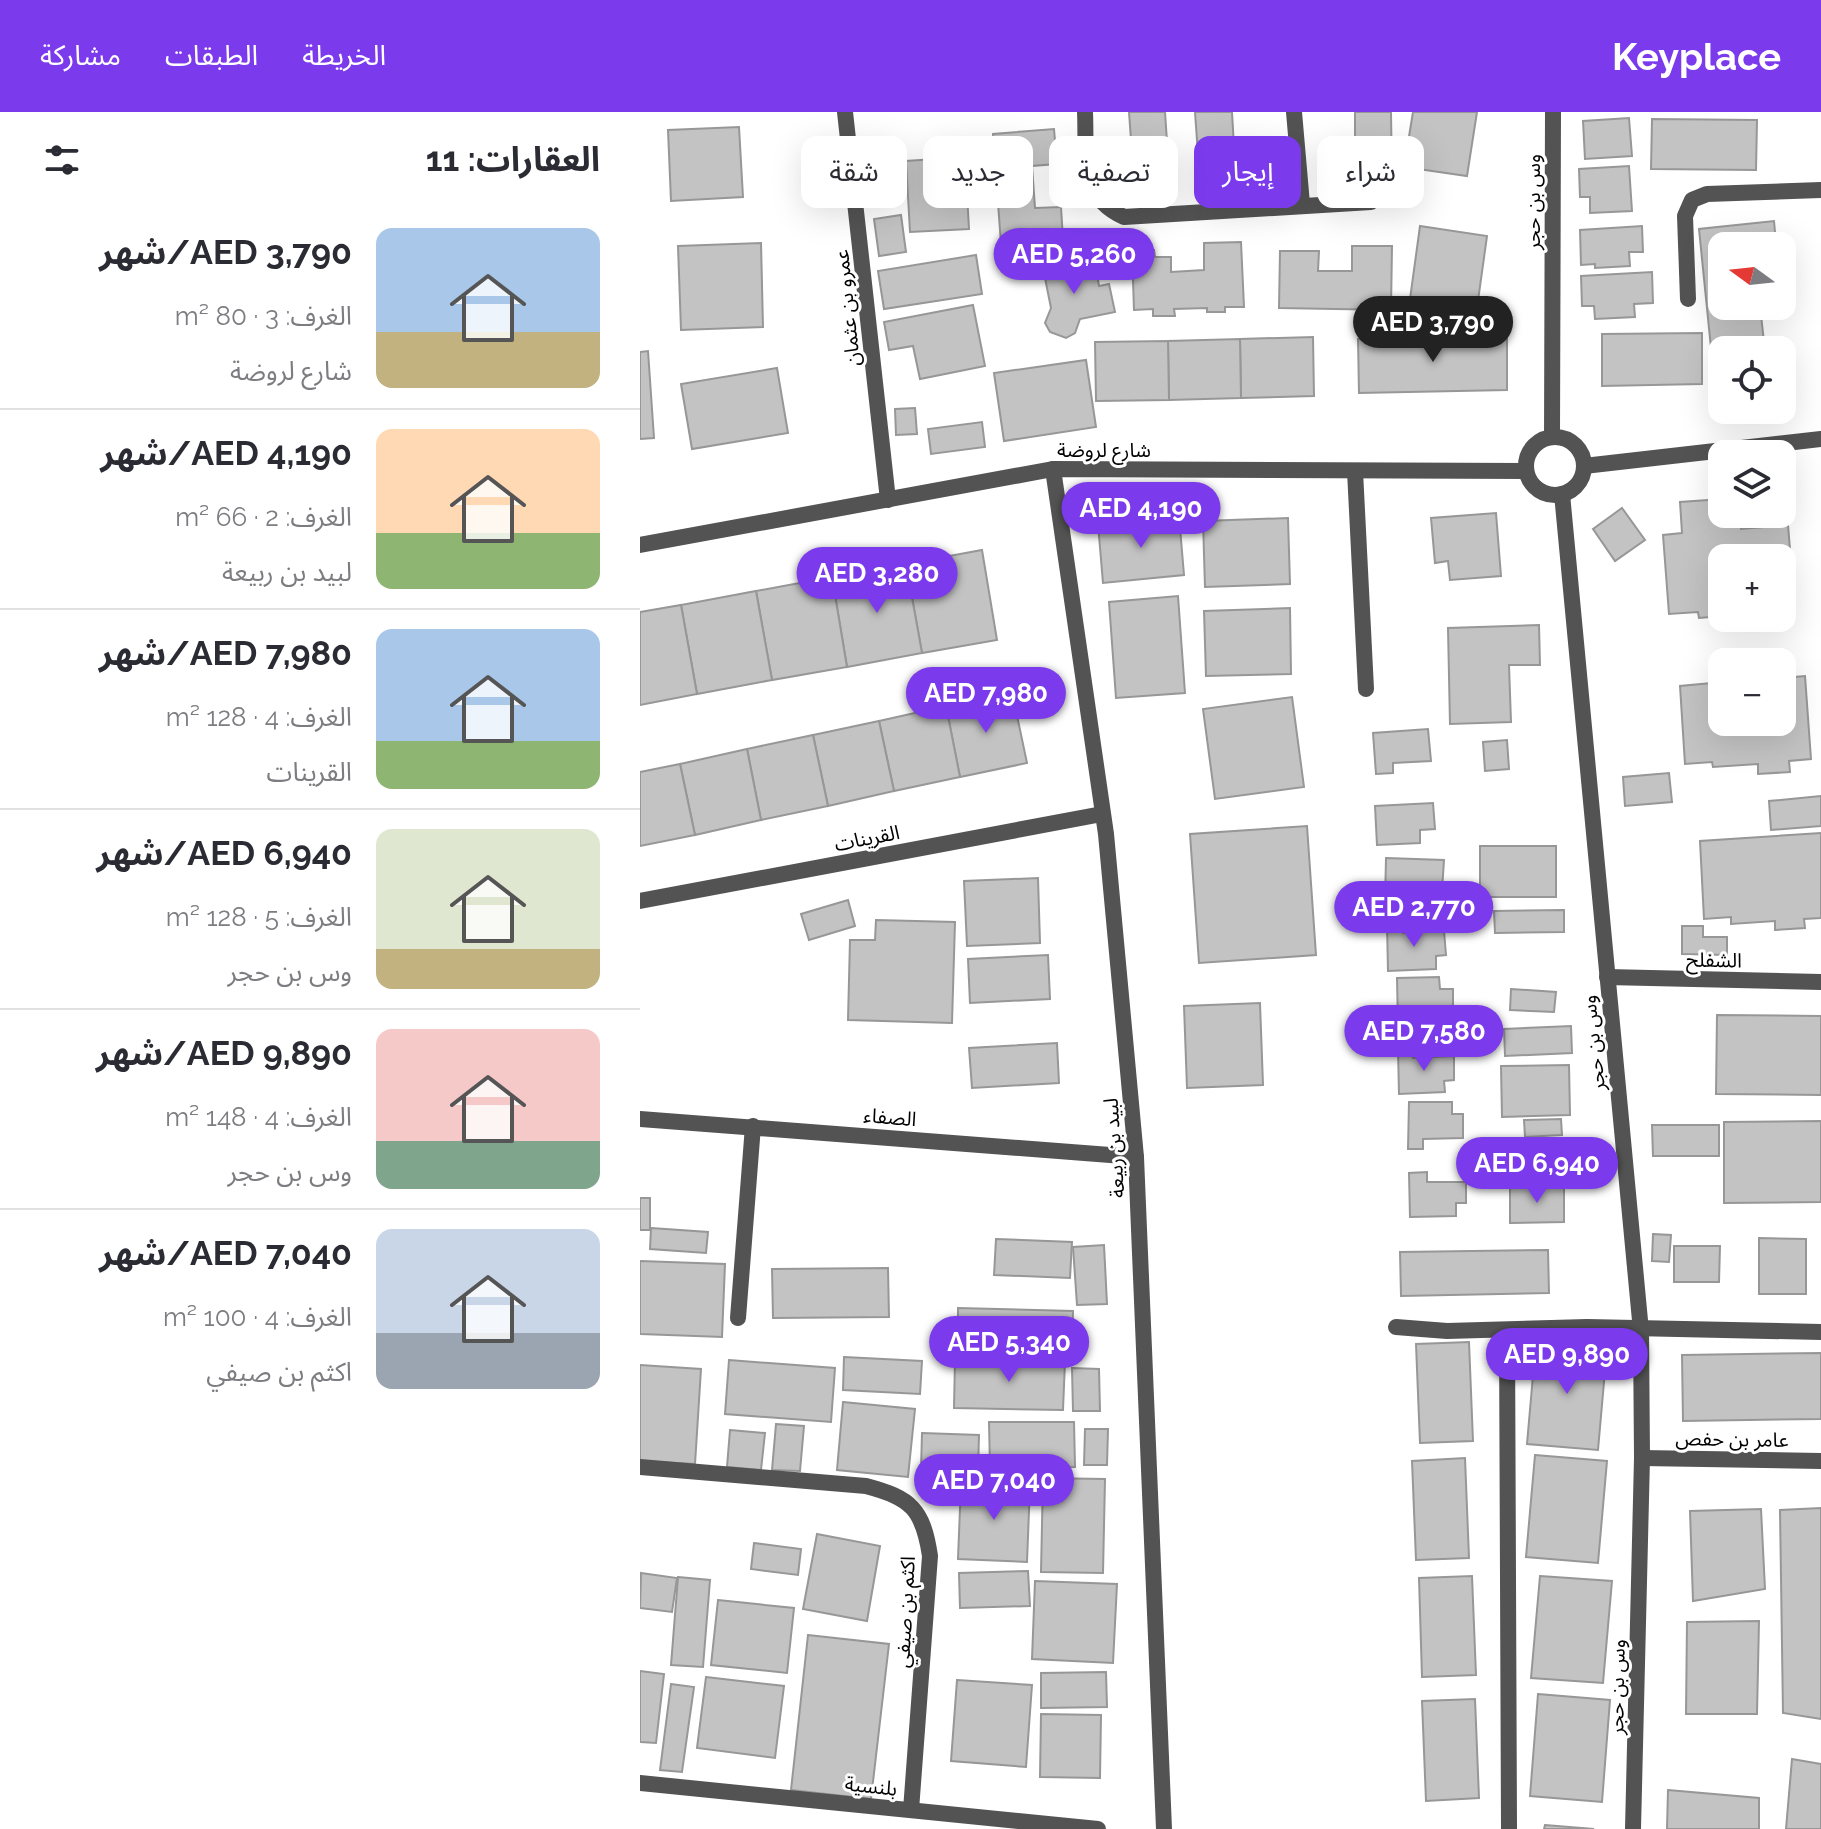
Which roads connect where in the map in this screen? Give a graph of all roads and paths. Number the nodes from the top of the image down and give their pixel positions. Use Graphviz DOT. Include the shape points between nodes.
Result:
graph roads {
  1 [pos="845,112"];
  2 [pos="1085,112"];
  3 [pos="1294,112"];
  4 [pos="1553,112"];
  5 [pos="1821,190"];
  6 [pos="1302,204"];
  7 [pos="1317,204"];
  8 [pos="1688,299"];
  9 [pos="1552,437"];
  10 [pos="1821,439"];
  11 [pos="1584,466"];
  12 [pos="1053,469"];
  13 [pos="1355,471"];
  14 [pos="1526,471"];
  15 [pos="1562,494"];
  16 [pos="888,500"];
  17 [pos="640,545"];
  18 [pos="1366,689"];
  19 [pos="1102,814"];
  20 [pos="640,901"];
  21 [pos="1607,977"];
  22 [pos="1821,982"];
  23 [pos="640,1119"];
  24 [pos="753,1126"];
  25 [pos="1136,1157"];
  26 [pos="738,1318"];
  27 [pos="1396,1327"];
  28 [pos="1507,1330"];
  29 [pos="1641,1331"];
  30 [pos="1821,1332"];
  31 [pos="1642,1458"];
  32 [pos="1821,1461"];
  33 [pos="640,1467"];
  34 [pos="640,1783"];
  35 [pos="911,1810"];
  36 [pos="1098,1829"];
  37 [pos="1164,1829"];
  38 [pos="1509,1829"];
  39 [pos="1633,1829"];
  1 -- 16 [label="street, عمرو بن عثمان"];
  2 -- 6 [label="street" via="1088,177 1094,194 1124,217"];
  3 -- 6 [label="street"];
  4 -- 9 [label="street, وس بن حجر"];
  5 -- 8 [label="street" via="1707,194 1692,200 1685,216"];
  6 -- 7 [label="street"];
  9 -- 11 [label="street" via="1570,441"];
  9 -- 14 [label="street" via="1529,452"];
  10 -- 11 [label="street"];
  11 -- 15 [label="street" via="1577,483"];
  12 -- 13 [label="street, شارع لروضة"];
  12 -- 16 [label="street, شارع لروضة"];
  12 -- 19 [label="street, لبيد بن ربيعة"];
  13 -- 14 [label="street, شارع لروضة"];
  13 -- 18 [label="street"];
  14 -- 15 [label="street" via="1535,487"];
  15 -- 21 [label="street, وس بن حجر"];
  16 -- 17 [label="street, شارع لروضة"];
  19 -- 20 [label="street, القرينات"];
  19 -- 25 [label="street, لبيد بن ربيعة"];
  21 -- 22 [label="street, الشفلح"];
  21 -- 29 [label="street, وس بن حجر"];
  23 -- 24 [label="street, الصفاء"];
  24 -- 25 [label="street, الصفاء"];
  24 -- 26 [label="street"];
  25 -- 37 [label="street, لبيد بن ربيعة"];
  27 -- 28 [label="street"];
  28 -- 29 [label="street"];
  28 -- 38 [label="street"];
  29 -- 30 [label="street"];
  29 -- 31 [label="street, وس بن حجر"];
  31 -- 32 [label="street, عامر بن حفص"];
  31 -- 39 [label="street, وس بن حجر"];
  33 -- 35 [label="street, اكثم بن صيفي" via="866,1486 913,1506 925,1526 930,1556"];
  34 -- 35 [label="street, بلنسية"];
  35 -- 36 [label="street, بلنسية"];
}
